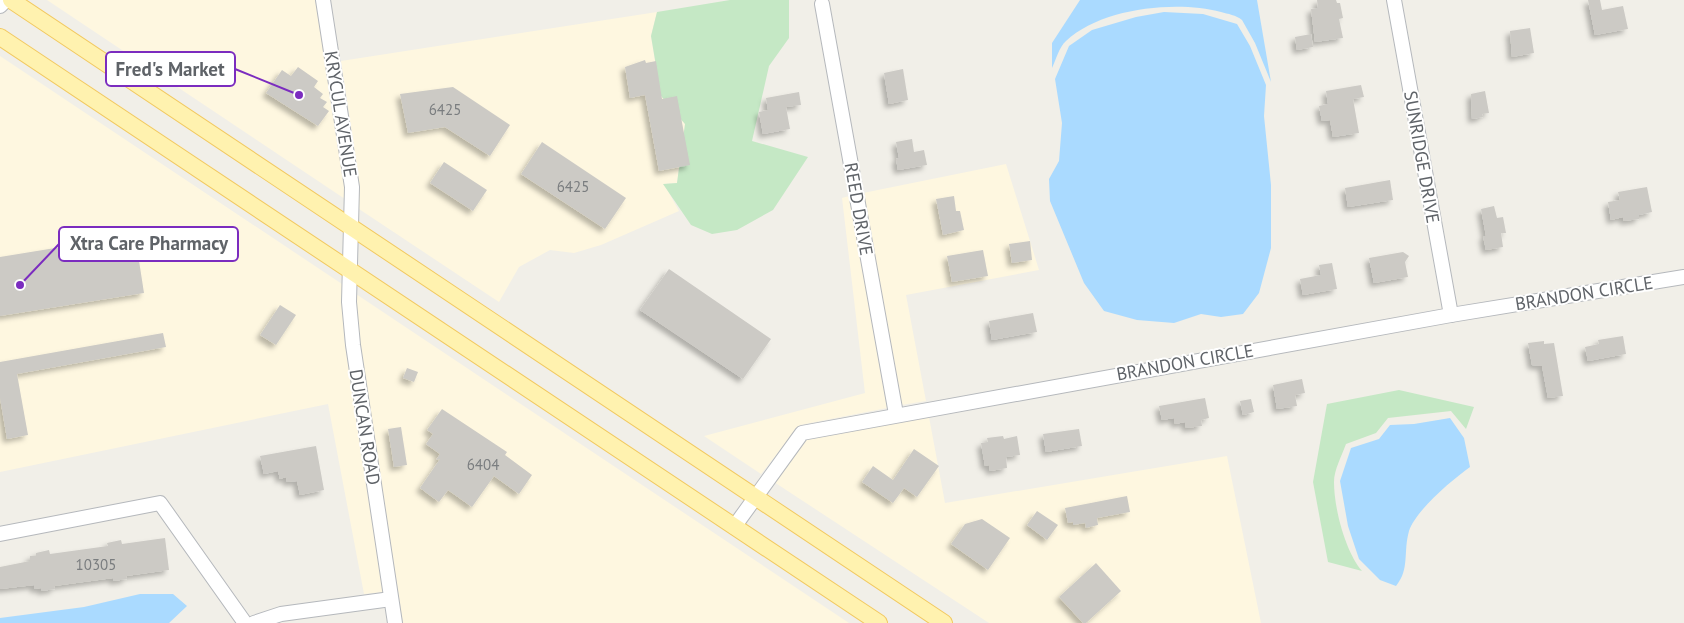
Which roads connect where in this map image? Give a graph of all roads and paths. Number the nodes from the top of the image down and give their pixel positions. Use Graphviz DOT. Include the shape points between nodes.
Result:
graph roads {
  1 [pos="6,0"];
  2 [pos="11,0"];
  3 [pos="323,0"];
  4 [pos="1394,0"];
  5 [pos="822,4"];
  6 [pos="0,6"];
  7 [pos="0,37"];
  8 [pos="352,229"];
  9 [pos="350,271"];
  10 [pos="1684,277"];
  11 [pos="1451,315"];
  12 [pos="896,414"];
  13 [pos="755,496"];
  14 [pos="734,527"];
  15 [pos="0,534"];
  16 [pos="391,599"];
  17 [pos="245,623"];
  18 [pos="254,623"];
  19 [pos="396,623"];
  20 [pos="879,623"];
  21 [pos="944,623"];
  1 -- 6 [label="street"];
  2 -- 8 [label="main road"];
  3 -- 8 [label="street, KRYCUL AVENUE" via="350,167"];
  4 -- 11 [label="street, SUNRIDGE DRIVE"];
  5 -- 12 [label="street, REED DRIVE"];
  7 -- 9 [label="main road"];
  8 -- 9 [label="street, DUNCAN ROAD"];
  8 -- 13 [label="main road"];
  9 -- 14 [label="main road"];
  9 -- 16 [label="street, DUNCAN ROAD" via="352,345"];
  10 -- 11 [label="street, BRANDON CIRCLE"];
  11 -- 12 [label="street, BRANDON CIRCLE"];
  12 -- 13 [label="street, BRANDON CIRCLE" via="802,433"];
  13 -- 14 [label="street, BRANDON CIRCLE"];
  13 -- 21 [label="main road"];
  14 -- 20 [label="main road"];
  15 -- 17 [label="street" via="160,503"];
  16 -- 18 [label="street" via="281,614"];
  16 -- 19 [label="street, DUNCAN ROAD"];
}
